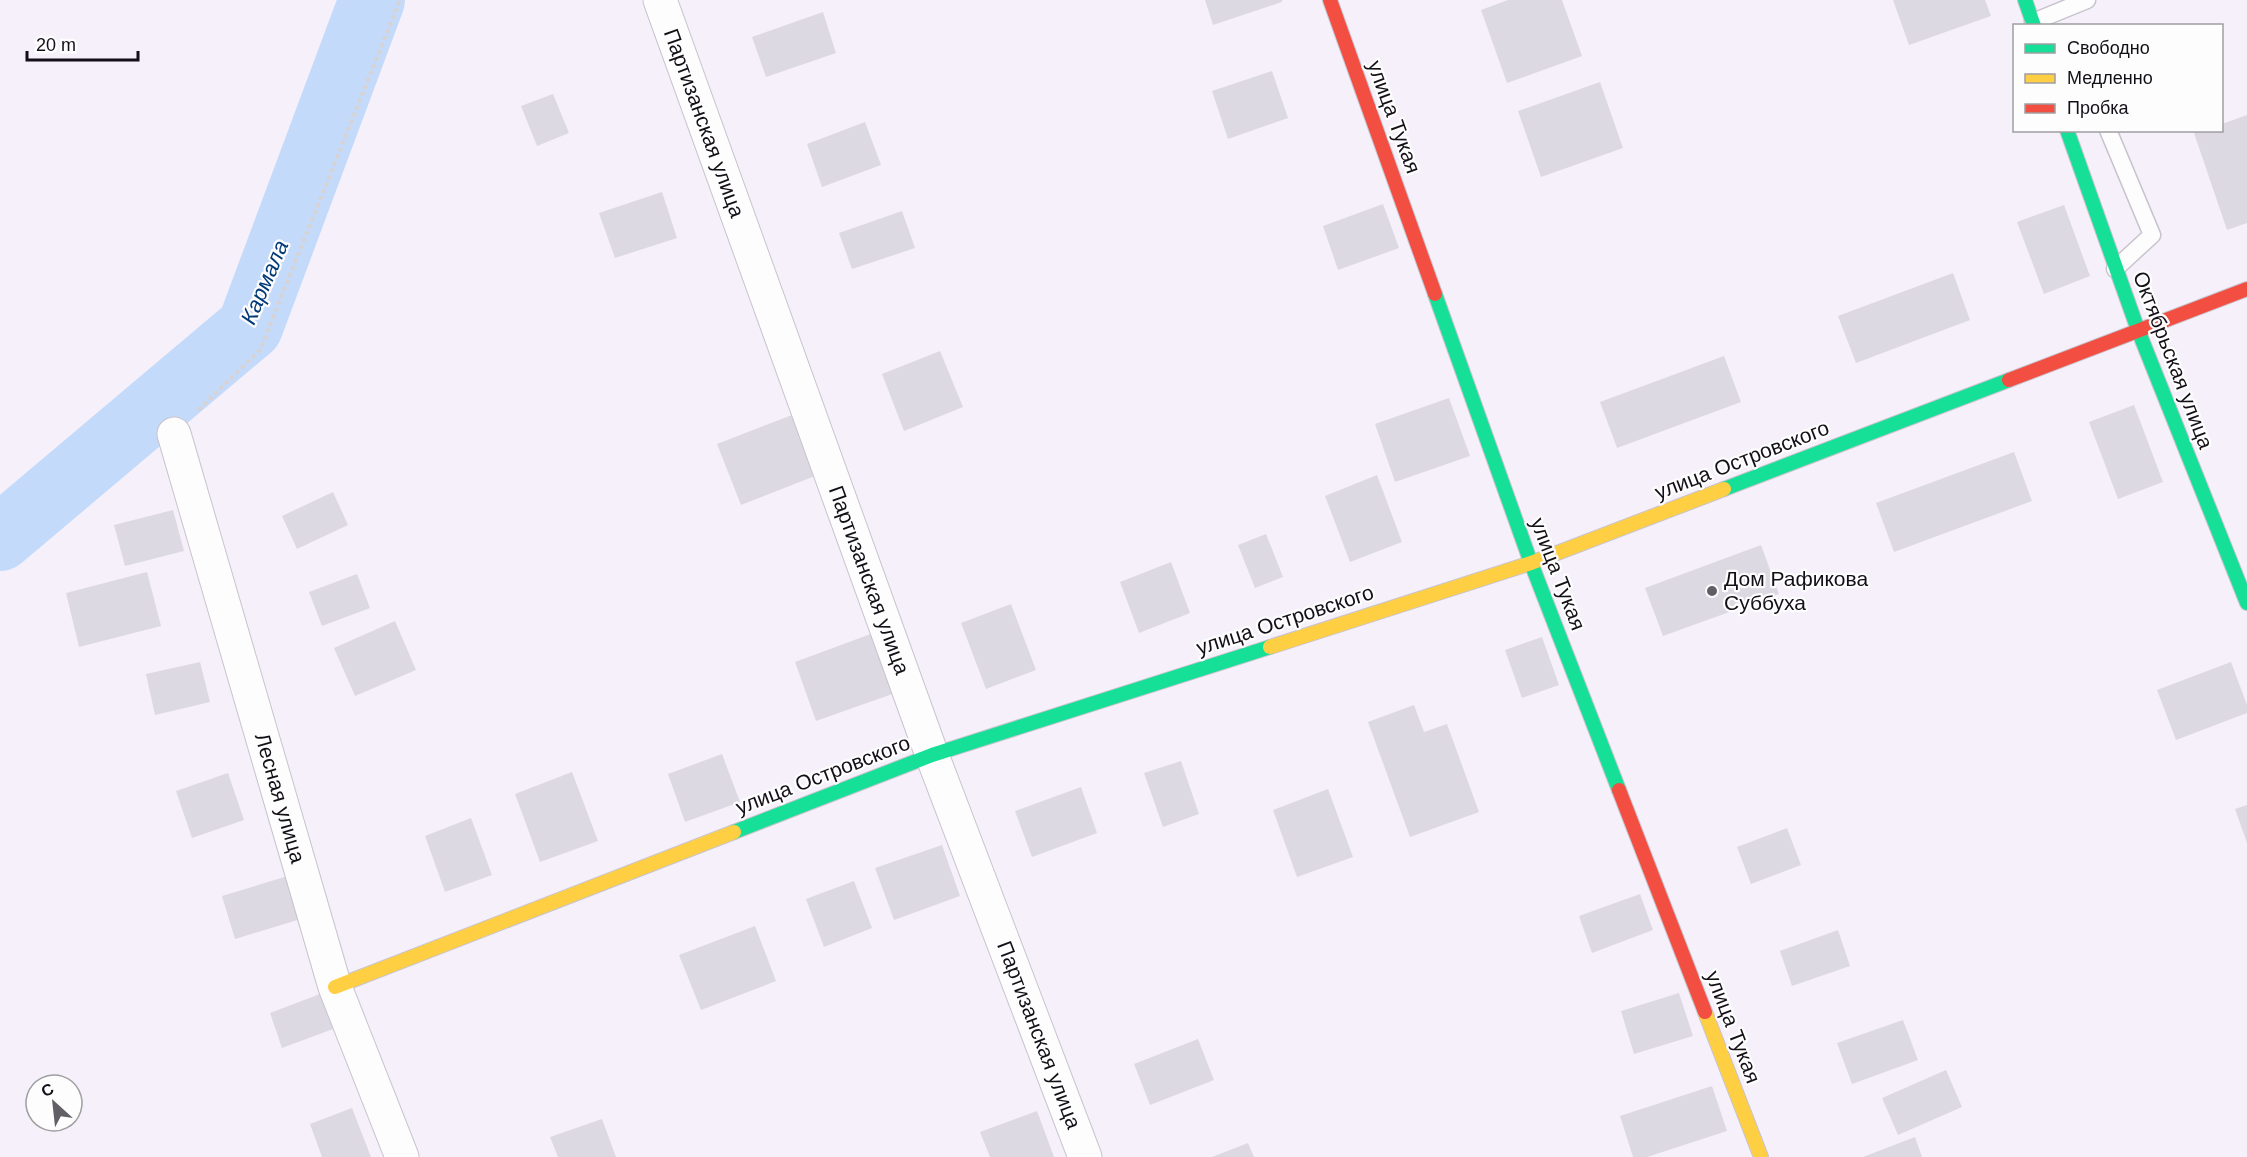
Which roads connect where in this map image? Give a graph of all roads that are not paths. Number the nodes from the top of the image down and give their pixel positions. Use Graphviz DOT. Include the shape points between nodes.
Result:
graph roads {
  1 [pos="660,0"];
  2 [pos="1329,0"];
  3 [pos="2025,0"];
  4 [pos="2087,0"];
  5 [pos="2034,24"];
  6 [pos="2068,132"];
  7 [pos="2109,132"];
  8 [pos="2115,268"];
  9 [pos="2247,289"];
  10 [pos="2138,330"];
  11 [pos="174,434"];
  12 [pos="1531,563"];
  13 [pos="2247,603"];
  14 [pos="932,755"];
  15 [pos="335,987"];
  16 [pos="402,1157"];
  17 [pos="1085,1157"];
  18 [pos="1761,1157"];
  1 -- 14 [label="street, Партизанская улица"];
  2 -- 12 [label="street, улица Тукая"];
  3 -- 5 [label="street"];
  4 -- 5 [label="lane"];
  6 -- 8 [label="street, Октябрьская улица"];
  7 -- 8 [label="lane" via="2152,235"];
  8 -- 10 [label="street, Октябрьская улица"];
  9 -- 10 [label="street, улица Островского"];
  10 -- 12 [label="street, улица Островского"];
  10 -- 13 [label="street, Октябрьская улица"];
  11 -- 15 [label="street, Лесная улица"];
  12 -- 14 [label="street, улица Островского"];
  12 -- 18 [label="street, улица Тукая"];
  14 -- 15 [label="street, улица Островского"];
  14 -- 17 [label="street, Партизанская улица"];
  15 -- 16 [label="street, Лесная улица"];
}
